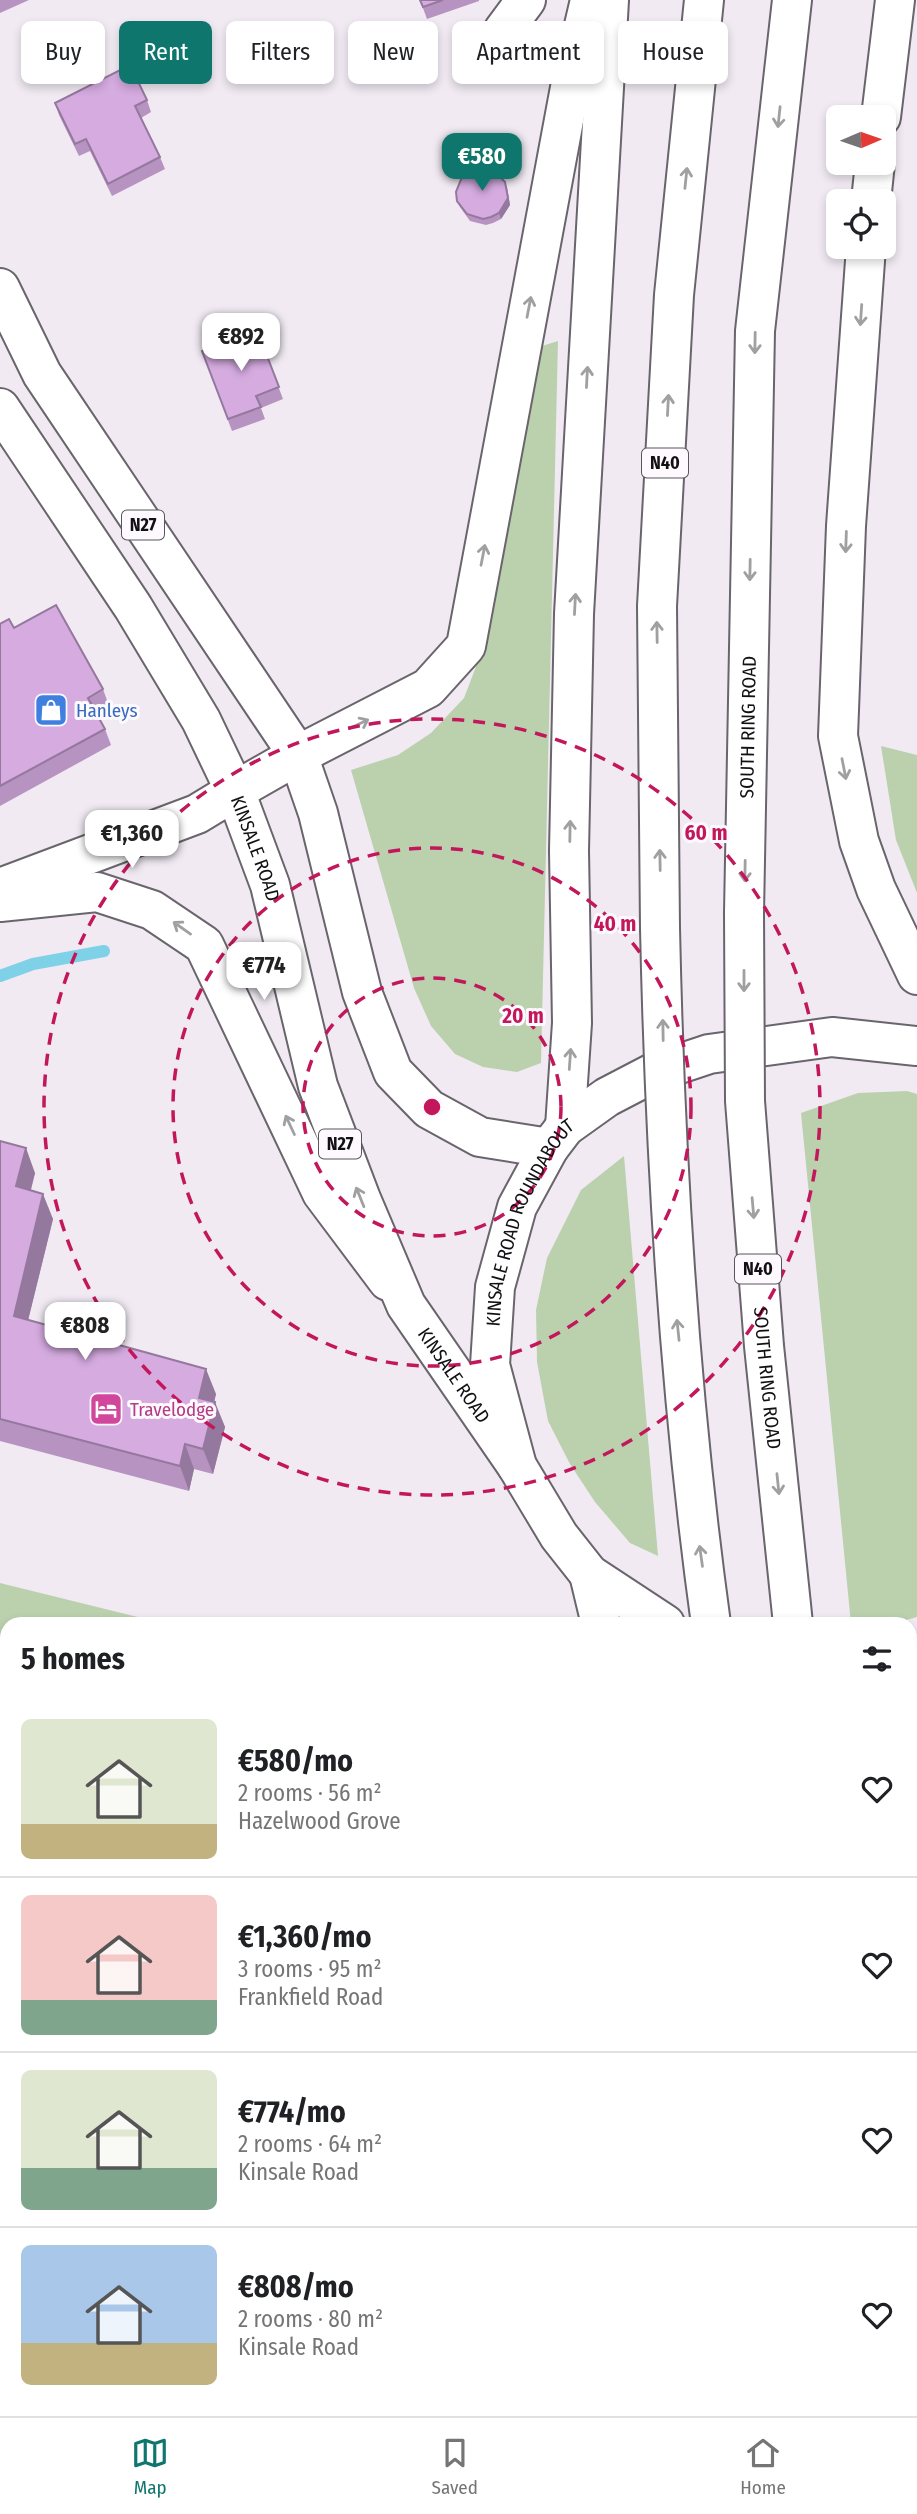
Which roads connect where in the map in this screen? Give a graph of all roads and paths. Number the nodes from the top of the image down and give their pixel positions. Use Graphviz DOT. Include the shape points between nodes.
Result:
graph roads {
  1 [pos="526,0"];
  2 [pos="590,0"];
  3 [pos="609,0"];
  4 [pos="704,0"];
  5 [pos="792,0"];
  6 [pos="895,0"];
  7 [pos="510,21"];
  8 [pos="882,105"];
  9 [pos="865,259"];
  10 [pos="0,288"];
  11 [pos="0,408"];
  12 [pos="298,755"];
  13 [pos="235,792"];
  14 [pos="0,888"];
  15 [pos="0,902"];
  16 [pos="917,975"];
  17 [pos="917,1046"];
  18 [pos="557,1138"];
  19 [pos="406,1305"];
  20 [pos="517,1466"];
  21 [pos="589,1574"];
  22 [pos="599,1617"];
  23 [pos="654,1617"];
  24 [pos="709,1617"];
  25 [pos="792,1617"];
  1 -- 7 [label="main road"];
  12 -- 2 [label="main road, one-way" via="428,688 466,646"];
  18 -- 3 [label="main road, one-way" via="572,1023 569,852 574,614"];
  24 -- 4 [label="main road, N40, one-way, bridge" via="677,1318 664,1121 657,606 674,295"];
  5 -- 25 [label="main road, SOUTH RING ROAD / N40, one-way, bridge" via="755,331 744,913 745,1101"];
  6 -- 8 [label="main road"];
  9 -- 16 [label="main road, one-way" via="846,526 838,736 859,841"];
  10 -- 12 [label="main road, N27" via="42,374"];
  11 -- 13 [label="main road, KINSALE ROAD / N27" via="133,607 201,720"];
  12 -- 13 [label="main road"];
  12 -- 18 [label="main road, N27" via="362,992 393,1072 429,1109 480,1137"];
  13 -- 14 [label="main road" via="197,814"];
  19 -- 13 [label="main road, KINSALE ROAD / N27, one-way" via="318,1086 270,885"];
  19 -- 15 [label="main road, one-way" via="322,1193 204,945 152,910 97,892"];
  17 -- 18 [label="main road, KINSALE ROAD ROUNDABOUT / N27" via="832,1037 709,1054 655,1072 607,1097"];
  18 -- 20 [label="main road, KINSALE ROAD ROUNDABOUT / N27" via="517,1206 495,1287 490,1365"];
  19 -- 20 [label="main road, KINSALE ROAD / N27"];
  20 -- 21 [label="main road, KINSALE ROAD ROUNDABOUT / N27" via="559,1536"];
  21 -- 22 [label="main road"];
  21 -- 23 [label="main road, KINSALE ROAD ROUNDABOUT / N27"];
}
